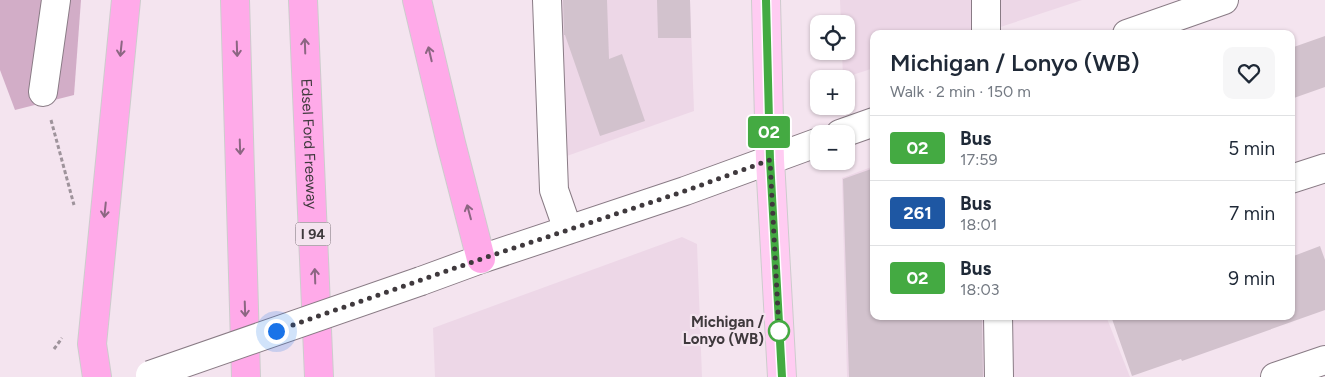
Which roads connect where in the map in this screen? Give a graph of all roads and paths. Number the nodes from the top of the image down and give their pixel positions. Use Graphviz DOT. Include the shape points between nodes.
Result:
graph roads {
  1 [pos="56,0"];
  2 [pos="126,0"];
  3 [pos="235,0"];
  4 [pos="303,0"];
  5 [pos="416,0"];
  6 [pos="547,0"];
  7 [pos="766,0"];
  8 [pos="986,0"];
  9 [pos="1224,0"];
  10 [pos="986,30"];
  11 [pos="1138,30"];
  12 [pos="43,92"];
  13 [pos="870,123"];
  14 [pos="855,129"];
  15 [pos="810,145"];
  16 [pos="770,160"];
  17 [pos="1325,168"];
  18 [pos="1295,178"];
  19 [pos="75,210"];
  20 [pos="568,230"];
  21 [pos="481,259"];
  22 [pos="998,320"];
  23 [pos="64,336"];
  24 [pos="54,349"];
  25 [pos="1325,360"];
  26 [pos="147,376"];
  27 [pos="96,377"];
  28 [pos="246,377"];
  29 [pos="319,377"];
  30 [pos="782,377"];
  31 [pos="999,377"];
  32 [pos="1275,377"];
  1 -- 12 [label="street"];
  2 -- 27 [label="highway, one-way" via="92,344"];
  3 -- 28 [label="highway, one-way"];
  29 -- 4 [label="highway, Edsel Ford Freeway / I 94, one-way"];
  21 -- 5 [label="highway, one-way"];
  6 -- 20 [label="street" via="554,190"];
  7 -- 16 [label="main road"];
  8 -- 10 [label="street"];
  9 -- 11 [label="street"];
  12 -- 19 [label="path"];
  13 -- 14 [label="street"];
  15 -- 16 [label="street"];
  16 -- 20 [label="street"];
  16 -- 30 [label="main road"];
  17 -- 18 [label="street"];
  20 -- 21 [label="street"];
  21 -- 26 [label="street, bridge"];
  22 -- 31 [label="street"];
  23 -- 24 [label="path"];
  25 -- 32 [label="street"];
}
